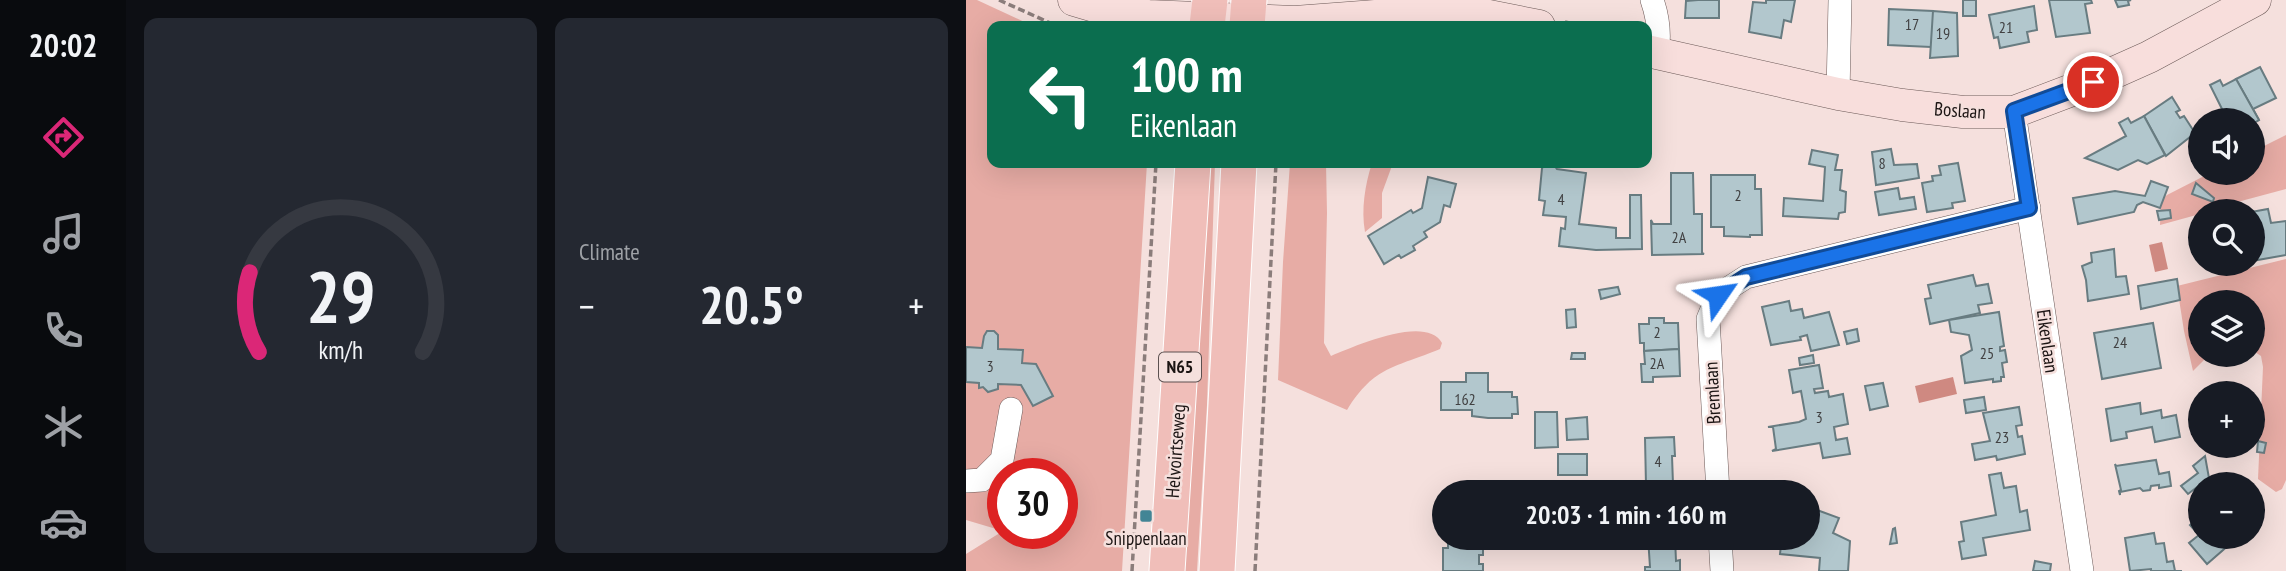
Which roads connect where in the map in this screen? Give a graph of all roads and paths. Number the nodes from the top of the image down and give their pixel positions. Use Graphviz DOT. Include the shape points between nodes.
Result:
graph roads {
  1 [pos="999,0"];
  2 [pos="1074,0"];
  3 [pos="1652,0"];
  4 [pos="1840,0"];
  5 [pos="2255,0"];
  6 [pos="1208,15"];
  7 [pos="1248,15"];
  8 [pos="1046,21"];
  9 [pos="1288,21"];
  10 [pos="1308,21"];
  11 [pos="1514,21"];
  12 [pos="1652,52"];
  13 [pos="1838,94"];
  14 [pos="2014,111"];
  15 [pos="1156,168"];
  16 [pos="1193,168"];
  17 [pos="1239,168"];
  18 [pos="1276,168"];
  19 [pos="2029,208"];
  20 [pos="1012,409"];
  21 [pos="1717,480"];
  22 [pos="966,481"];
  23 [pos="1721,550"];
  24 [pos="1132,571"];
  25 [pos="1167,571"];
  26 [pos="1217,571"];
  27 [pos="1255,571"];
  28 [pos="1722,571"];
  29 [pos="2082,571"];
  1 -- 8 [label="path"];
  2 -- 6 [label="main road" via="1148,16"];
  3 -- 12 [label="street" via="1659,42"];
  4 -- 13 [label="street"];
  5 -- 14 [label="main road, Boslaan" via="2149,57"];
  6 -- 7 [label="main road"];
  7 -- 9 [label="main road"];
  10 -- 11 [label="main road" via="1441,11"];
  12 -- 13 [label="main road, Boslaan"];
  13 -- 14 [label="main road, Boslaan" via="1964,112"];
  14 -- 19 [label="street, Eikenlaan"];
  15 -- 24 [label="path, Helvoirtseweg"];
  16 -- 25 [label="main road, Helvoirtseweg / N65"];
  17 -- 26 [label="main road, N65"];
  18 -- 27 [label="path"];
  19 -- 21 [label="street, Bremlaan" via="1746,277 1718,295 1708,319"];
  19 -- 29 [label="street, Eikenlaan"];
  20 -- 22 [label="street" via="1002,460 982,480"];
  23 -- 28 [label="street"];
}
